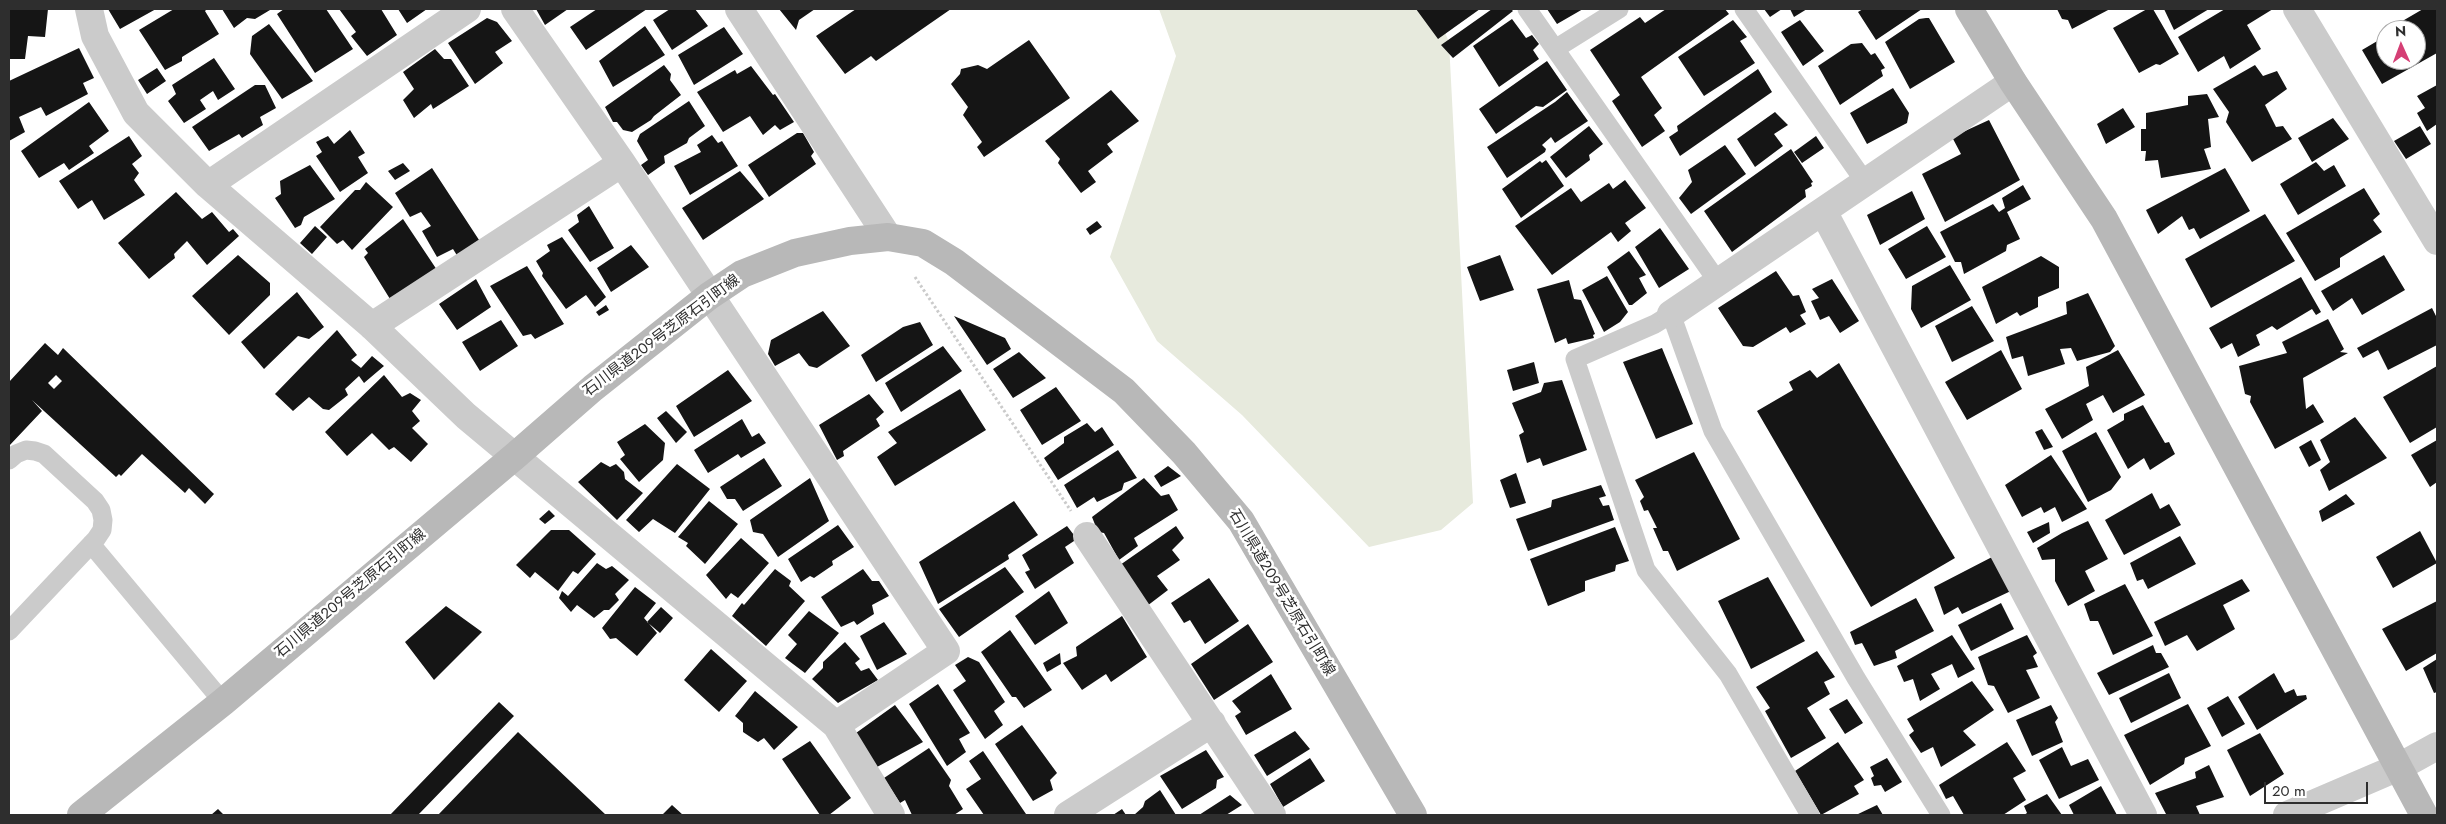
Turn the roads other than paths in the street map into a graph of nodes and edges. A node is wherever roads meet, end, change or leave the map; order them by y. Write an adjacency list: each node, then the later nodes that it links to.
1 (89, 9): 14 (street)
2 (468, 9): 14 (street)
3 (514, 9): 12 (street)
4 (739, 9): 16 (street)
5 (1527, 9): 10 (lane)
6 (1619, 9): 10 (lane)
7 (1744, 9): 13 (lane)
8 (1969, 9): 11 (main road)
9 (2297, 9): 17 (street)
10 (1555, 49): 18 (lane)
11 (2013, 82): 13 (street); 31 (main road)
12 (622, 162): 19 (street); 21 (street)
13 (1865, 182): 15 (street)
14 (208, 185): 21 (street)
15 (1823, 211): 18 (street); 39 (street)
16 (888, 237): 19 (main road, 石川県道209号芝原石引町線); 36 (main road, 石川県道209号芝原石引町線)
17 (2437, 241)
18 (1718, 282): 20 (street)
19 (709, 296): 22 (main road, 石川県道209号芝原石引町線); 29 (street)
20 (1671, 314): 37 (lane); 38 (lane)
21 (372, 326): 22 (street)
22 (515, 456): 27 (main road, 石川県道209号芝原石引町線); 29 (street)
23 (9, 460): 25 (lane)
24 (1087, 536): 28 (street)
25 (91, 544): 26 (lane); 27 (lane)
26 (9, 631)
27 (223, 702): 32 (main road, 石川県道209号芝原石引町線)
28 (1212, 723): 34 (street); 35 (street)
29 (836, 726): 33 (street)
30 (2437, 746): 31 (street)
31 (2399, 767): 40 (street); 41 (main road)
32 (82, 815)
33 (891, 815)
34 (1068, 815)
35 (1272, 815)
36 (1413, 815)
37 (1810, 815)
38 (1941, 815)
39 (2143, 815)
40 (2287, 815)
41 (2424, 815)

